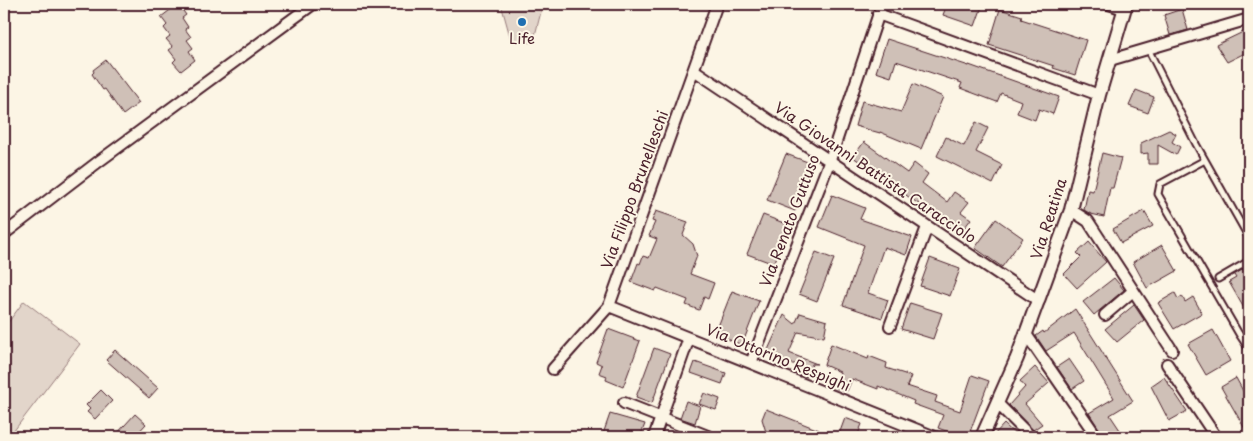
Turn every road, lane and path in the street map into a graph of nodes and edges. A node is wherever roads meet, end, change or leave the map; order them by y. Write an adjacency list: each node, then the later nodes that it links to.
1 (313, 4): 16 (street)
2 (718, 4): 10 (street, Via Filippo Brunelleschi)
3 (882, 4): 6 (street, Via Renato Guttuso)
4 (1109, 4): 5 (street)
5 (1125, 7): 9 (street, Via Reatina)
6 (878, 14): 11 (street); 12 (street, Via Renato Guttuso)
7 (1249, 19): 8 (street)
8 (1147, 49): 9 (street); 13 (lane)
9 (1110, 60): 11 (street, Via Reatina)
10 (694, 70): 12 (street, Via Giovanni Battista Caracciolo); 22 (street, Via Filippo Brunelleschi)
11 (1099, 95): 14 (street, Via Reatina)
12 (830, 160): 15 (street, Via Giovanni Battista Caracciolo); 29 (street, Via Renato Guttuso)
13 (1205, 160): 17 (lane); 27 (lane)
14 (1071, 210): 20 (street); 21 (street, Via Reatina)
15 (927, 226): 21 (street, Via Giovanni Battista Caracciolo); 24 (street)
16 (4, 234)
17 (1249, 238)
18 (1249, 261): 19 (lane)
19 (1218, 279)
20 (1133, 291): 23 (street); 28 (street)
21 (1038, 301): 25 (street, Via Reatina)
22 (609, 306): 26 (street, Via Ottorino Respighi); 31 (street, Via Filippo Brunelleschi)
23 (1105, 315)
24 (890, 326)
25 (1026, 334): 33 (street, Via Reatina); 40 (street)
26 (689, 338): 29 (street, Via Ottorino Respighi); 34 (street)
27 (1249, 349)
28 (1172, 350)
29 (751, 363): 37 (street, Via Ottorino Respighi)
30 (1167, 364): 41 (street)
31 (553, 369)
32 (624, 403): 34 (street)
33 (997, 403): 38 (street, Via Reatina); 39 (street)
34 (661, 418): 35 (street); 36 (street)
35 (654, 437)
36 (710, 437)
37 (935, 437)
38 (982, 437)
39 (1031, 437)
40 (1097, 437)
41 (1216, 437)

